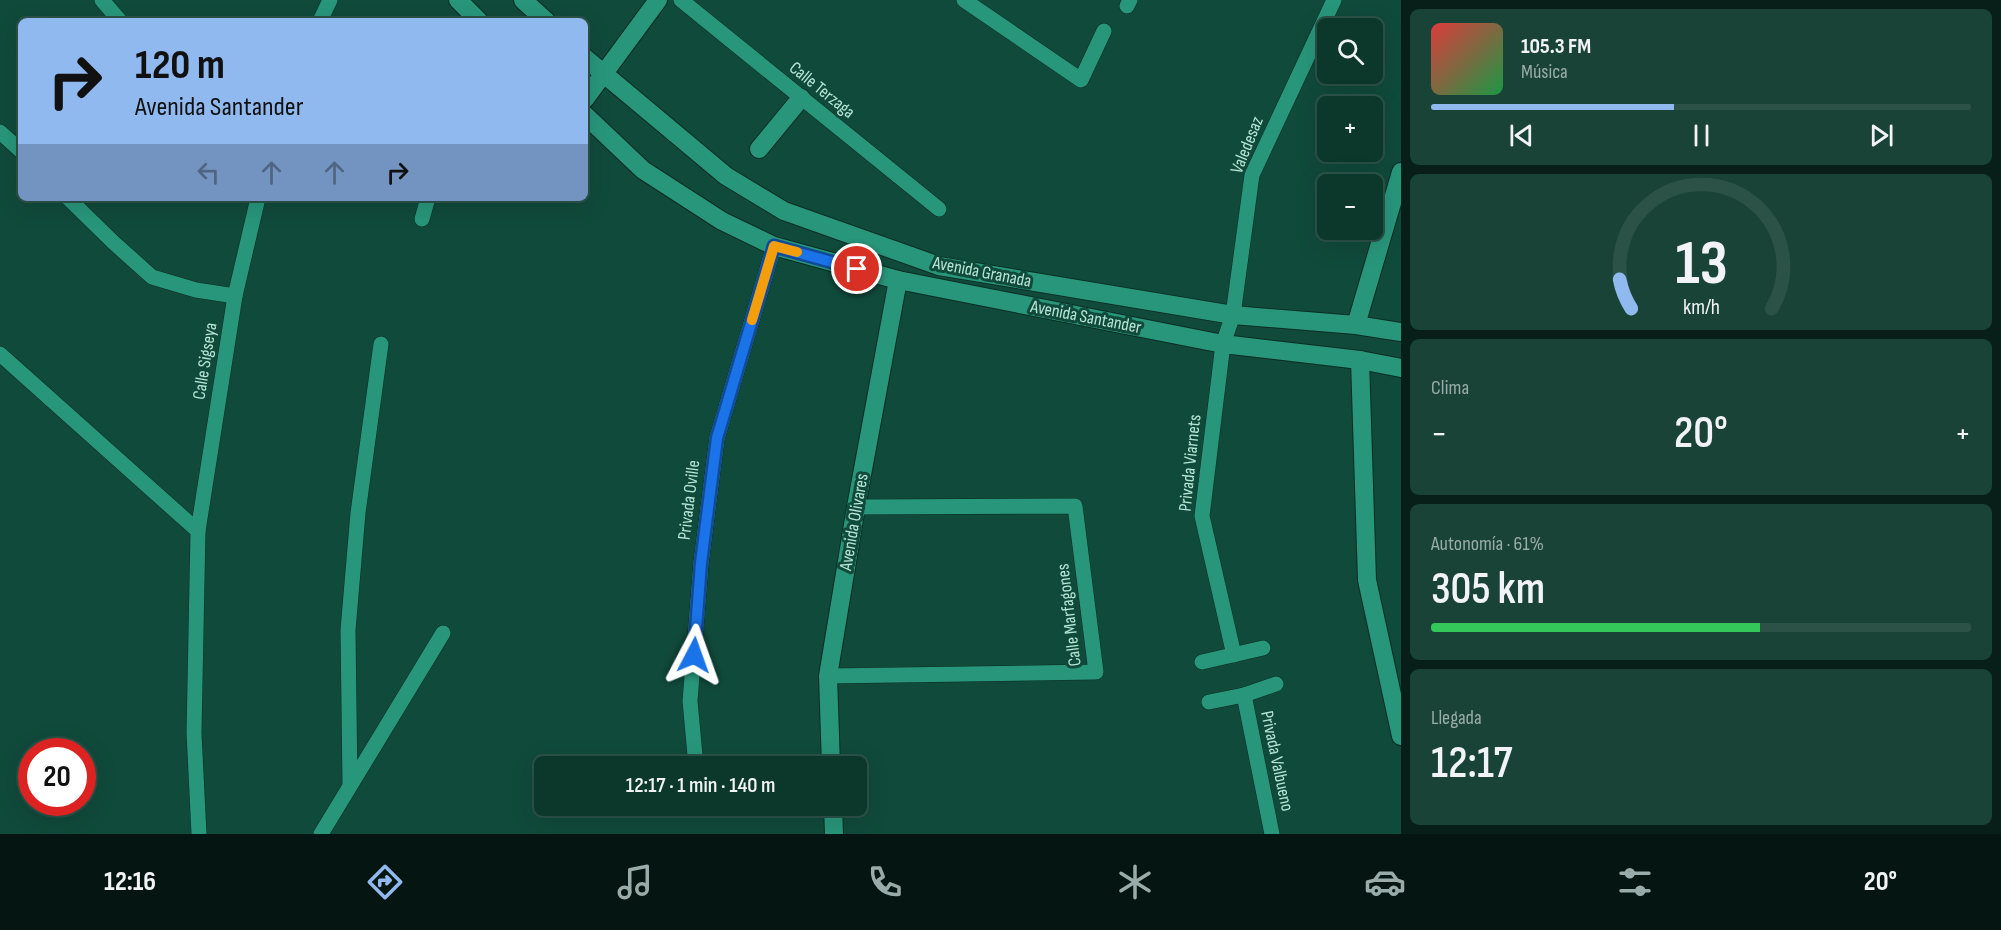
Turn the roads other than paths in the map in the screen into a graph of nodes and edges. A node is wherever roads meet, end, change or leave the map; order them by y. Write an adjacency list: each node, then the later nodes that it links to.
1 (102, 0): 9 (lane)
2 (330, 0): 10 (lane)
3 (458, 0): 11 (street)
4 (523, 0): 12 (street)
5 (658, 0): 15 (street)
6 (681, 0): 17 (lane, Calle Terzaga)
7 (964, 0): 13 (lane)
8 (1334, 0): 31 (lane, Valedesaz)
9 (117, 18)
10 (321, 18)
11 (476, 18)
12 (543, 18)
13 (1104, 31)
14 (588, 61): 15 (street, Avenida Granada)
15 (604, 75): 16 (street); 31 (street, Avenida Granada)
16 (588, 95)
17 (801, 98): 21 (street); 26 (lane, Calle Terzaga)
18 (588, 118): 28 (street)
19 (0, 132): 20 (lane)
20 (18, 148)
21 (759, 149)
22 (1401, 172): 32 (street)
23 (71, 201): 30 (lane)
24 (257, 201): 30 (lane, Calle Sigseya)
25 (427, 201): 27 (lane)
26 (939, 209)
27 (422, 219)
28 (774, 246): 29 (street, Avenida Santander); 50 (lane, Privada Oville)
29 (898, 280): 35 (street, Avenida Santander); 39 (street, Avenida Olivares)
30 (235, 296): 40 (lane, Calle Sigseya)
31 (1233, 315): 32 (street, Avenida Granada); 35 (lane, Valedesaz)
32 (1356, 325): 33 (street, Avenida Granada)
33 (1401, 332)
34 (381, 344): 52 (lane)
35 (1223, 344): 37 (street, Avenida Santander); 43 (lane, Privada Viarnets)
36 (0, 354): 40 (lane)
37 (1360, 360): 38 (street, Avenida Santander); 49 (street)
38 (1401, 368)
39 (856, 507): 45 (street, Avenida Olivares); 45 (lane, Calle Marfagones)
40 (198, 531): 54 (lane, Calle Sigseya)
41 (443, 633): 52 (lane)
42 (1263, 648): 43 (lane)
43 (1234, 655): 44 (lane)
44 (1202, 662)
45 (828, 676): 51 (street, Avenida Olivares)
46 (1276, 684): 47 (lane, Privada Valbueno)
47 (1244, 695): 48 (lane, Privada Valbueno); 57 (lane, Privada Valbueno)
48 (1209, 702)
49 (1401, 736)
50 (695, 756)
51 (831, 756)
52 (351, 785): 55 (lane)
53 (833, 816): 56 (street)
54 (199, 834)
55 (321, 834)
56 (834, 834)
57 (1272, 834)

